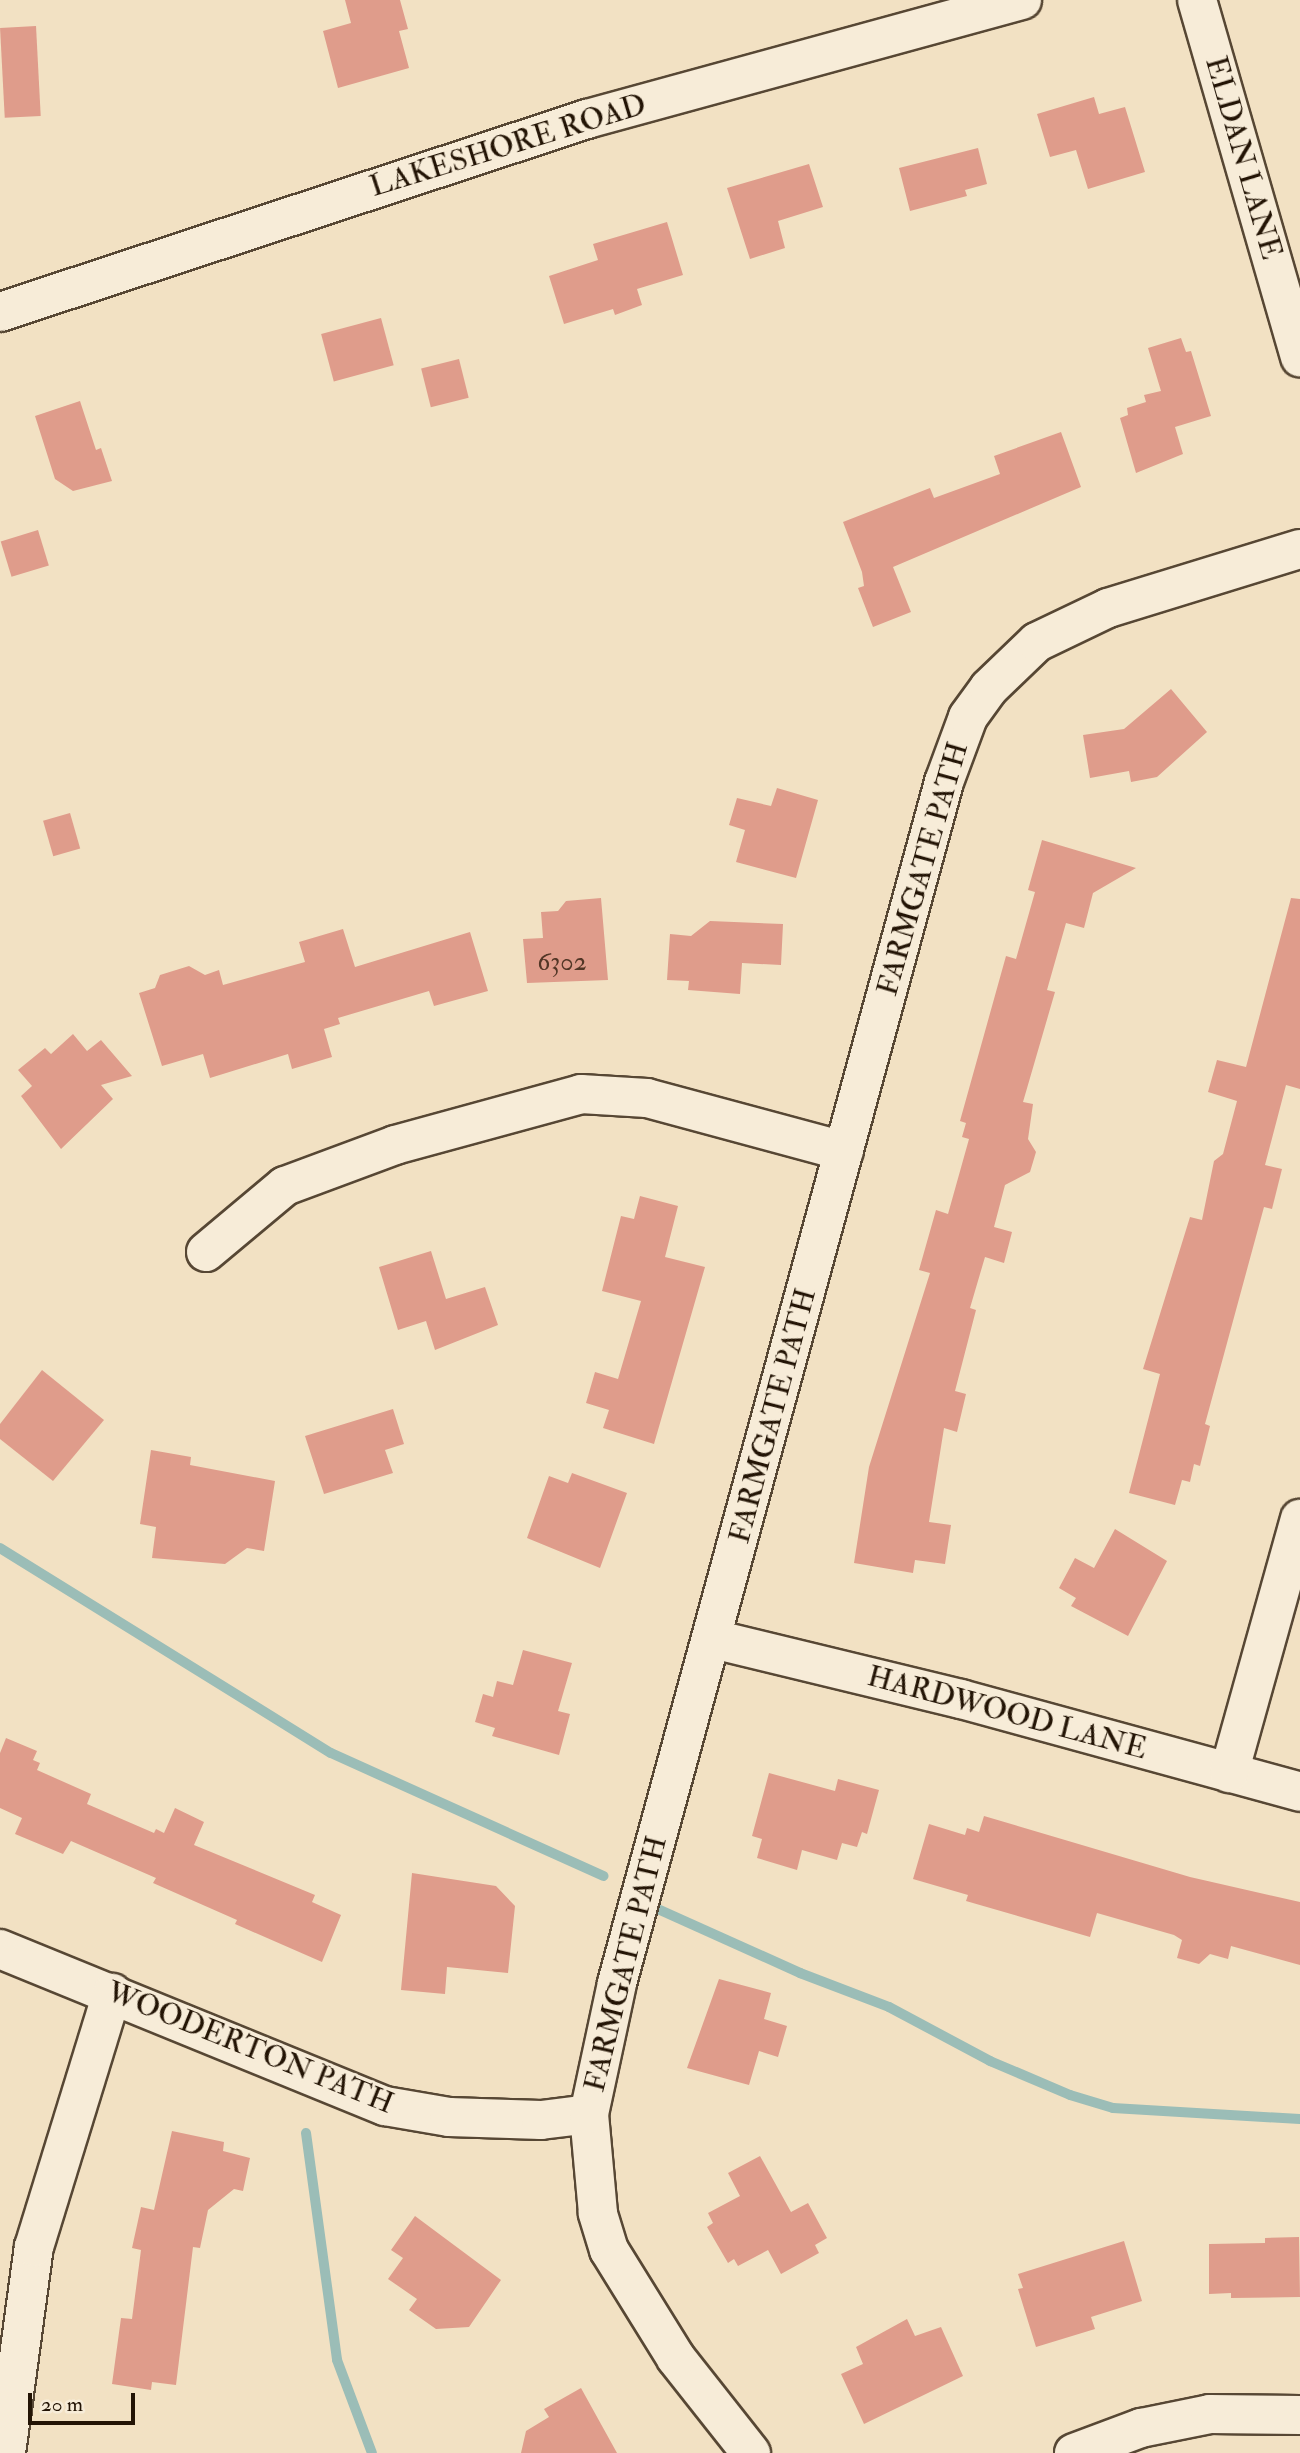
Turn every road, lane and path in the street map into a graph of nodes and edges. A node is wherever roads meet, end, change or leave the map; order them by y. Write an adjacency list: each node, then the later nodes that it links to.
1 (1022, 0): 3 (street, LAKESHORE ROAD)
2 (1197, 0): 4 (street, ELDAN LANE)
3 (0, 312)
4 (1300, 357)
5 (1300, 549): 6 (street, FARMGATE PATH)
6 (844, 1151): 7 (street); 9 (street, FARMGATE PATH)
7 (206, 1252)
8 (1300, 1519): 10 (street)
9 (713, 1639): 10 (street, HARDWOOD LANE); 14 (street, FARMGATE PATH)
10 (1229, 1773): 11 (street, HARDWOOD LANE)
11 (1300, 1792)
12 (0, 1949): 13 (street, WOODERTON PATH)
13 (112, 1993): 14 (street, WOODERTON PATH); 16 (street)
14 (589, 2113): 17 (street, FARMGATE PATH)
15 (1300, 2415): 18 (street)
16 (6, 2453)
17 (751, 2453)
18 (1074, 2453)

